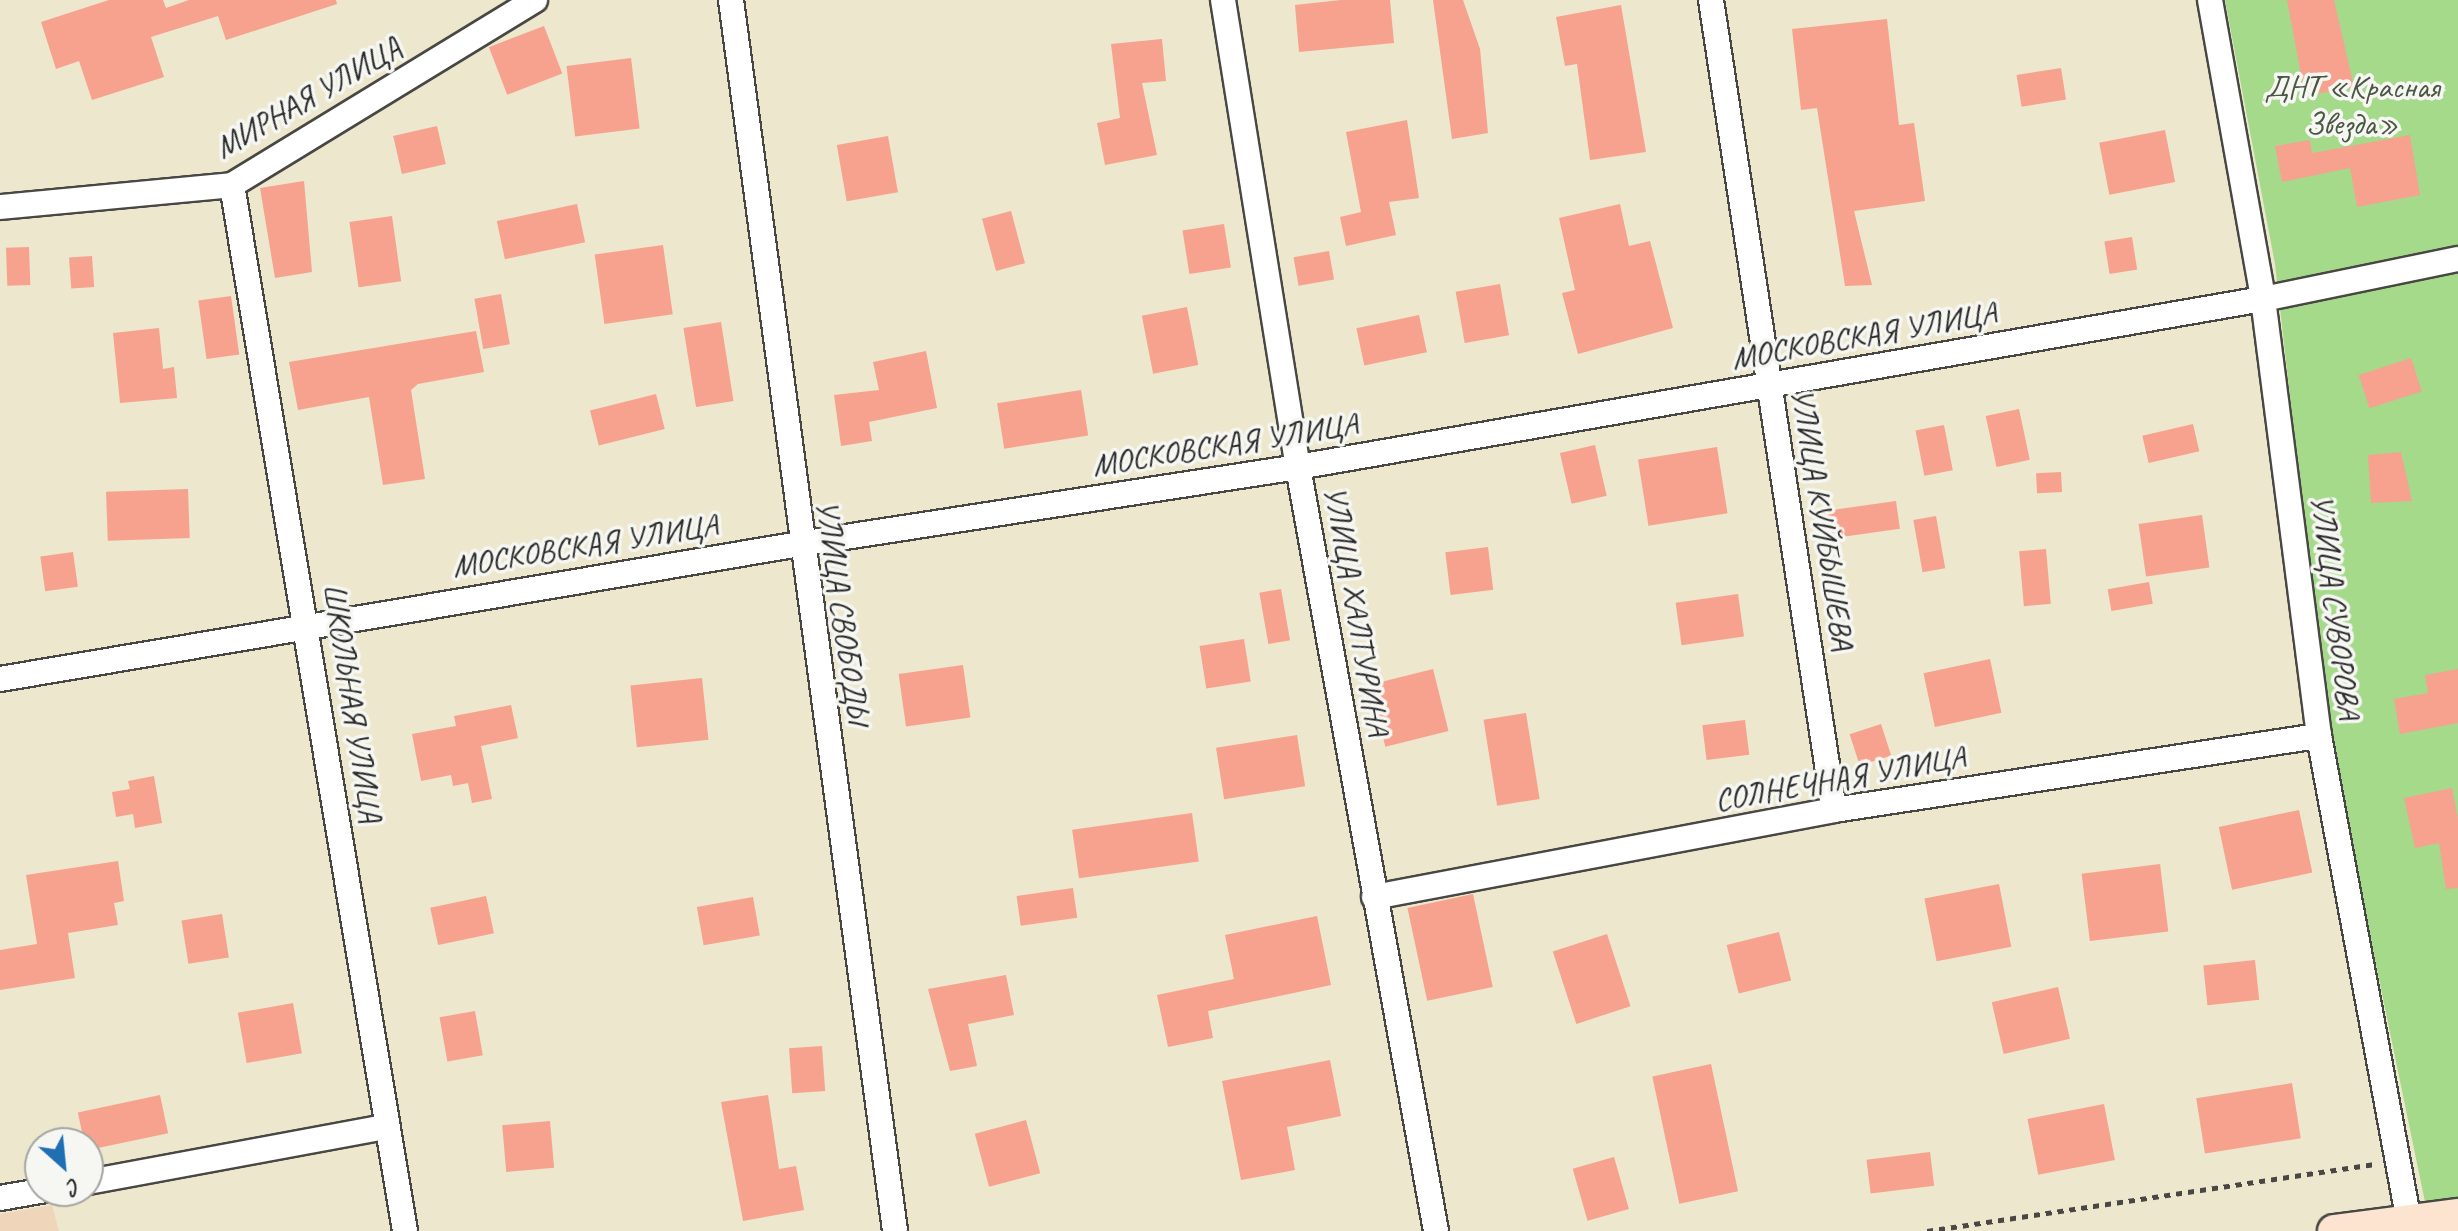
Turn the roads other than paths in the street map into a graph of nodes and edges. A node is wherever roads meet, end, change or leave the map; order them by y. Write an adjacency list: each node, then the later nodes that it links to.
1 (535, 0): 6 (street, МИРНАЯ УЛИЦА)
2 (731, 0): 12 (street, УЛИЦА СВОБОДЫ)
3 (1223, 0): 11 (street, УЛИЦА ХАЛТУРИНА)
4 (1711, 0): 10 (street, УЛИЦА КУЙБЫШЕВА)
5 (2210, 0): 9 (street, УЛИЦА СУВОРОВА)
6 (232, 185): 7 (street, МИРНАЯ УЛИЦА); 13 (street, ШКОЛЬНАЯ УЛИЦА)
7 (0, 207)
8 (2458, 259): 9 (street, МОСКОВСКАЯ УЛИЦА)
9 (2263, 299): 10 (street, МОСКОВСКАЯ УЛИЦА); 15 (street, УЛИЦА СУВОРОВА)
10 (1770, 385): 11 (street, МОСКОВСКАЯ УЛИЦА); 16 (street, УЛИЦА КУЙБЫШЕВА)
11 (1298, 467): 12 (street, МОСКОВСКАЯ УЛИЦА); 17 (street, УЛИЦА ХАЛТУРИНА)
12 (800, 544): 13 (street, МОСКОВСКАЯ УЛИЦА); 25 (street, УЛИЦА СВОБОДЫ)
13 (308, 624): 14 (street, МОСКОВСКАЯ УЛИЦА); 18 (street, ШКОЛЬНАЯ УЛИЦА)
14 (0, 679)
15 (2319, 736): 16 (street, СОЛНЕЧНАЯ УЛИЦА); 23 (street, УЛИЦА СУВОРОВА)
16 (1834, 810): 17 (street, СОЛНЕЧНАЯ УЛИЦА)
17 (1374, 897): 26 (street, УЛИЦА ХАЛТУРИНА)
18 (386, 1127): 19 (street); 24 (street, ШКОЛЬНАЯ УЛИЦА)
19 (104, 1179)
20 (24, 1194): 21 (street)
21 (0, 1198)
22 (2458, 1215): 23 (main road)
23 (2409, 1220): 27 (main road)
24 (405, 1231)
25 (895, 1231)
26 (1436, 1231)
27 (2334, 1231)

